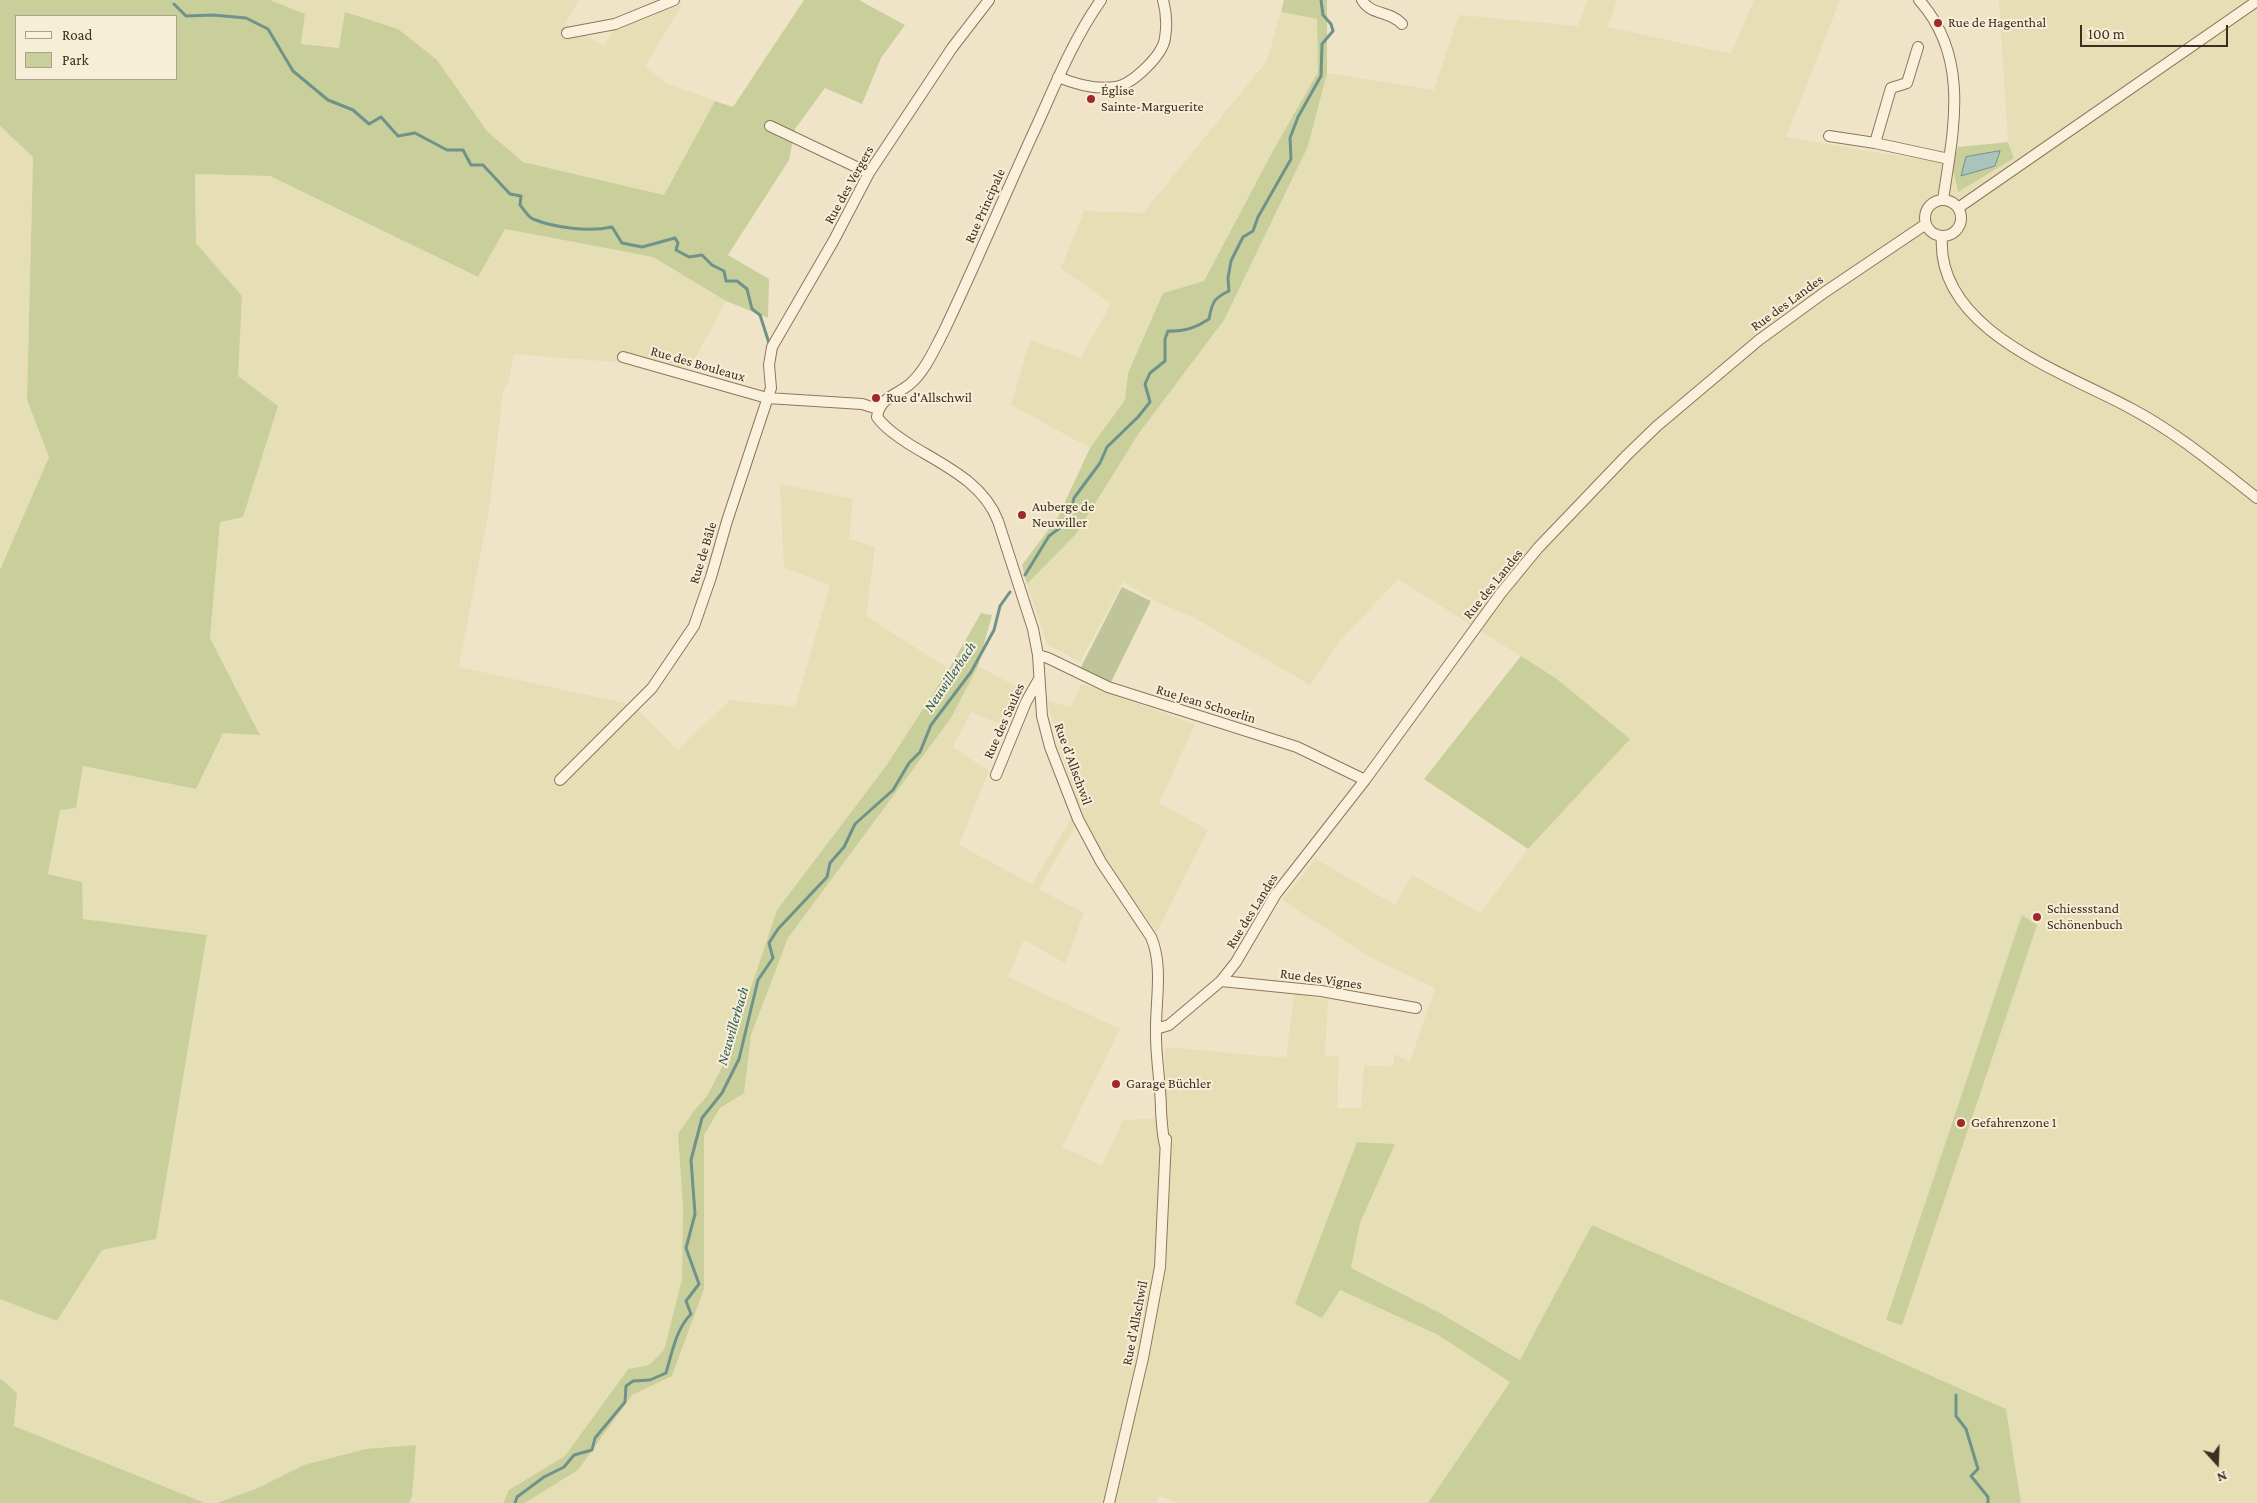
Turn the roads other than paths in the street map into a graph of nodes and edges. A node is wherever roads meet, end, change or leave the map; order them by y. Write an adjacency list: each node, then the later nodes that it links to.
1 (674, 0): 9 (street)
2 (989, 0): 16 (street, Rue des Vergers)
3 (1101, 0): 11 (street, Rue Principale)
4 (1163, 0): 11 (street)
5 (1362, 0): 8 (street)
6 (1919, 0): 15 (street)
7 (2257, 0): 18 (street)
8 (1402, 24)
9 (567, 34)
10 (1918, 47): 14 (street)
11 (1058, 77): 23 (street, Rue Principale)
12 (770, 126): 16 (street)
13 (1829, 136): 14 (street)
14 (1875, 143): 15 (street)
15 (1949, 159): 17 (street)
16 (869, 173): 22 (street, Rue des Vergers)
17 (1943, 200): 18 (street); 19 (street)
18 (1958, 208): 20 (street)
19 (1926, 224): 20 (street); 29 (street, Rue des Landes)
20 (1942, 236): 24 (street)
21 (622, 357): 22 (street, Rue des Bouleaux)
22 (767, 398): 23 (street); 28 (street, Rue de Bâle)
23 (878, 409): 25 (street, Rue d'Allschwil)
24 (2257, 498)
25 (1038, 655): 26 (street, Rue d'Allschwil); 29 (street, Rue Jean Schoerlin)
26 (1039, 679): 27 (street, Rue des Saules); 32 (street, Rue d'Allschwil)
27 (996, 775)
28 (560, 780)
29 (1365, 780): 30 (street, Rue des Landes)
30 (1221, 981): 31 (street, Rue des Vignes); 32 (street, Rue des Landes)
31 (1416, 1008)
32 (1156, 1030): 33 (street, Rue d'Allschwil)
33 (1109, 1503)

